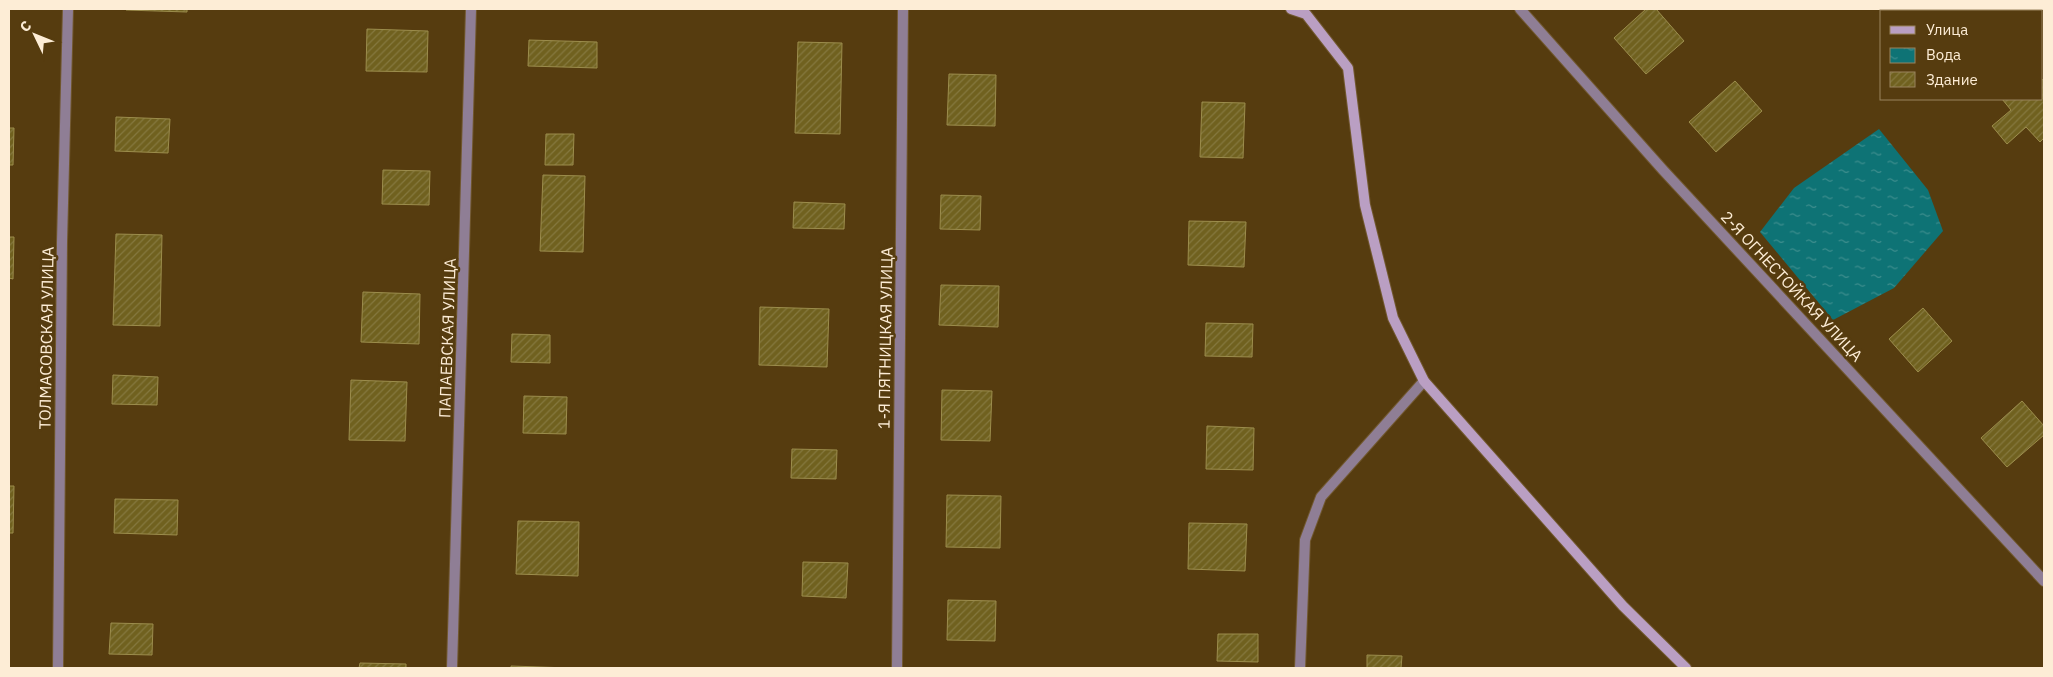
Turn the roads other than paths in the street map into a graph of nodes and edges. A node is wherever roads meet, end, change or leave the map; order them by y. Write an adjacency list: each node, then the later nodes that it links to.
1 (68, 9): 8 (street, ТОЛМАСОВСКАЯ УЛИЦА)
2 (471, 9): 9 (street, ПАПАЕВСКАЯ УЛИЦА)
3 (903, 9): 10 (street, 1-Я ПЯТНИЦКАЯ УЛИЦА)
4 (1291, 9): 6 (main road)
5 (1520, 9): 7 (street, 2-Я ОГНЕСТОЙКАЯ УЛИЦА)
6 (1424, 381): 11 (street); 12 (main road)
7 (2044, 581)
8 (58, 668)
9 (452, 668)
10 (897, 668)
11 (1300, 668)
12 (1686, 668)

